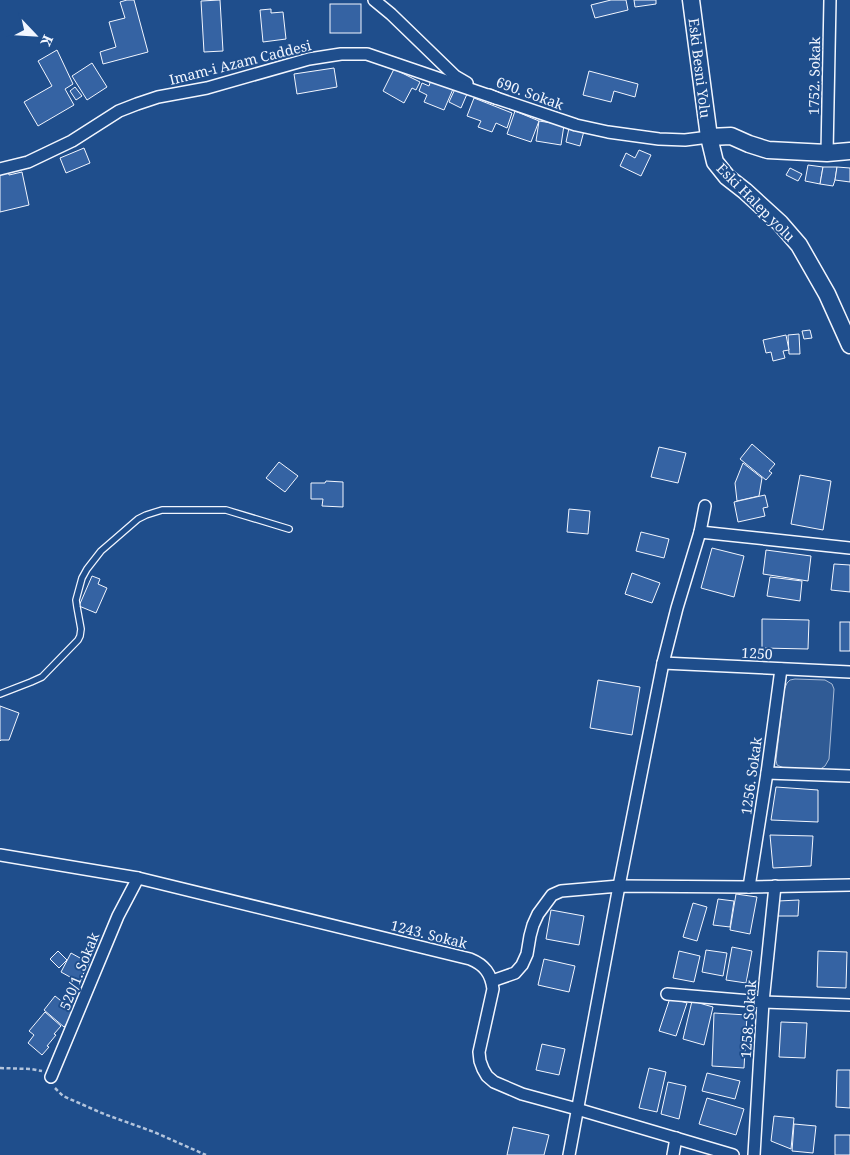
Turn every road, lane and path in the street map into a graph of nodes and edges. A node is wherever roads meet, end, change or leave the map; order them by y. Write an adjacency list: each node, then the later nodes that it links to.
1 (374, 0): 4 (street, 690. Sokak)
2 (691, 0): 5 (street, Eski Besni Yolu)
3 (830, 0): 7 (street, 1752. Sokak)
4 (496, 98): 5 (street, 690. Sokak); 8 (street, Imam-i Azam Caddesi)
5 (708, 136): 7 (street); 9 (street, Eski Halep yolu)
6 (850, 151): 7 (street)
7 (827, 153)
8 (0, 169)
9 (850, 345)
10 (705, 506): 12 (street)
11 (289, 529): 17 (lane)
12 (700, 532): 13 (street); 14 (street)
13 (850, 548)
14 (663, 663): 15 (street, 1250); 23 (street)
15 (781, 669): 16 (street, 1250); 18 (street, 1256. Sokak)
16 (850, 672)
17 (0, 694)
18 (767, 772): 19 (street); 25 (street, 1256. Sokak)
19 (850, 776)
20 (0, 855): 21 (street, 1243. Sokak)
21 (138, 878): 26 (street, 1243. Sokak); 31 (street, 520/1. Sokak)
22 (850, 885): 24 (street)
23 (618, 886): 25 (street); 26 (street); 32 (street)
24 (775, 886): 25 (street); 28 (street, 1258. Sokak)
25 (749, 887)
26 (492, 981): 32 (street)
27 (667, 994): 28 (street)
28 (763, 1002): 29 (street); 38 (street, 1258. Sokak)
29 (850, 1005)
30 (0, 1068): 31 (path)
31 (51, 1077): 34 (path)
32 (577, 1109): 33 (street); 35 (street)
33 (676, 1138): 36 (street); 37 (street)
34 (206, 1155)
35 (569, 1155)
36 (673, 1155)
37 (733, 1155)
38 (754, 1155)

